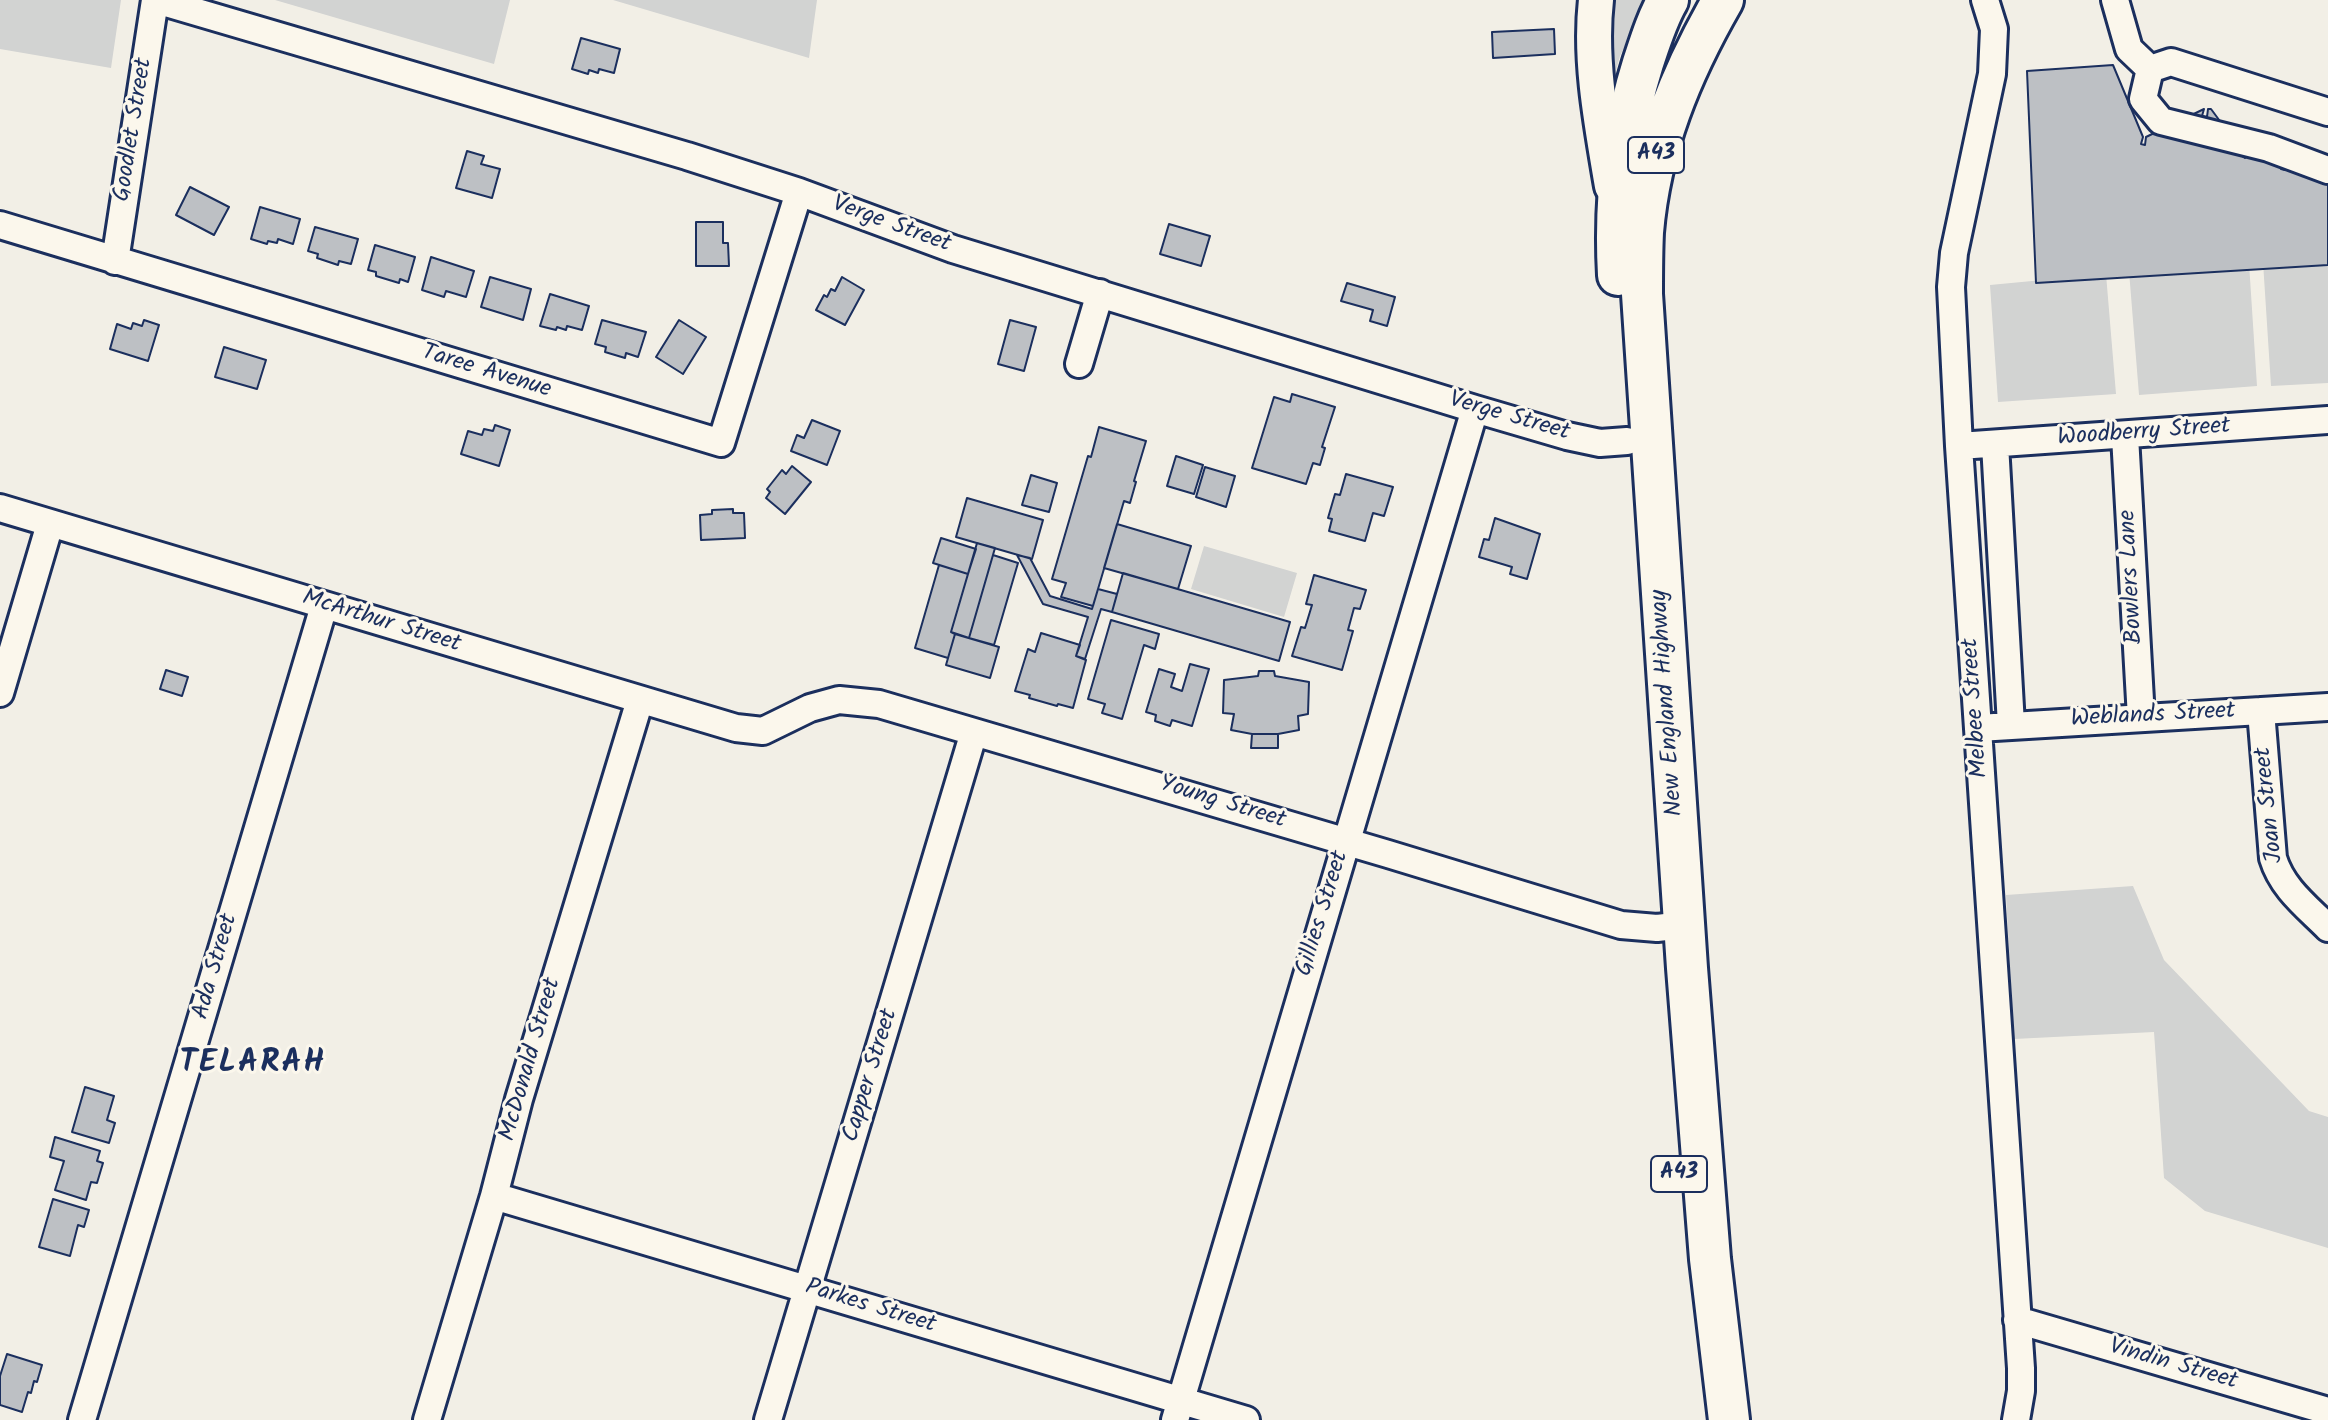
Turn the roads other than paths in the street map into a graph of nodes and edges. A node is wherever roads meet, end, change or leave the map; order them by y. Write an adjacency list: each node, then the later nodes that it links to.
1 (155, 0): 10 (street, Verge Street); 13 (street, Goodlet Street)
2 (1596, 0): 11 (main road)
3 (1668, 0): 11 (highway, New England Highway / A43)
4 (1723, 0): 35 (highway, New England Highway / A43)
5 (1985, 0): 21 (street, Melbee Street)
6 (2115, 0): 7 (street)
7 (2150, 69): 8 (street); 9 (street)
8 (2328, 112)
9 (2328, 170)
10 (799, 192): 13 (street, Taree Avenue); 14 (street, Verge Street)
11 (1616, 210): 19 (highway, New England Highway / A43)
12 (0, 225): 13 (street, Taree Avenue)
13 (115, 261)
14 (1100, 293): 15 (street); 16 (street, Verge Street)
15 (1079, 364)
16 (1475, 409): 19 (street, Verge Street); 34 (street, Gillies Street)
17 (2328, 420): 18 (street, Woodberry Street)
18 (2125, 436): 20 (street, Woodberry Street); 29 (street, Bowlers Lane)
19 (1627, 441): 35 (highway, New England Highway / A43)
20 (1995, 444): 21 (street, Woodberry Street); 30 (street, Melbee Street)
21 (1959, 446): 31 (street, Melbee Street)
22 (0, 508): 23 (street, McArthur Street)
23 (50, 524): 24 (street, McArthur Street); 25 (street)
24 (324, 606): 26 (street, McArthur Street); 42 (street, Ada Street)
25 (0, 693)
26 (640, 700): 32 (street, McArthur Street); 37 (street, McDonald Street)
27 (2328, 707): 28 (street, Weblands Street)
28 (2261, 711): 29 (street, Weblands Street); 36 (street, Joan Street)
29 (2141, 718): 30 (street, Weblands Street)
30 (2011, 725): 31 (street, Weblands Street)
31 (1978, 728): 39 (street, Melbee Street)
32 (763, 731): 33 (street, Young Street)
33 (974, 732): 34 (street, Young Street); 38 (street, Capper Street)
34 (1346, 842): 35 (street, Young Street); 40 (street, Gillies Street)
35 (1670, 926): 46 (highway, New England Highway / A43); 47 (highway, New England Highway / A43)
36 (2328, 928)
37 (494, 1196): 38 (street, Parkes Street); 43 (street, McDonald Street)
38 (808, 1290): 40 (street, Parkes Street); 44 (street, Capper Street)
39 (2017, 1320): 41 (street, Vindin Street); 48 (street, Melbee Street)
40 (1178, 1410): 45 (street, Parkes Street)
41 (2328, 1411)
42 (82, 1420)
43 (427, 1420)
44 (768, 1420)
45 (1246, 1420)
46 (1702, 1420)
47 (1729, 1420)
48 (2016, 1420)

